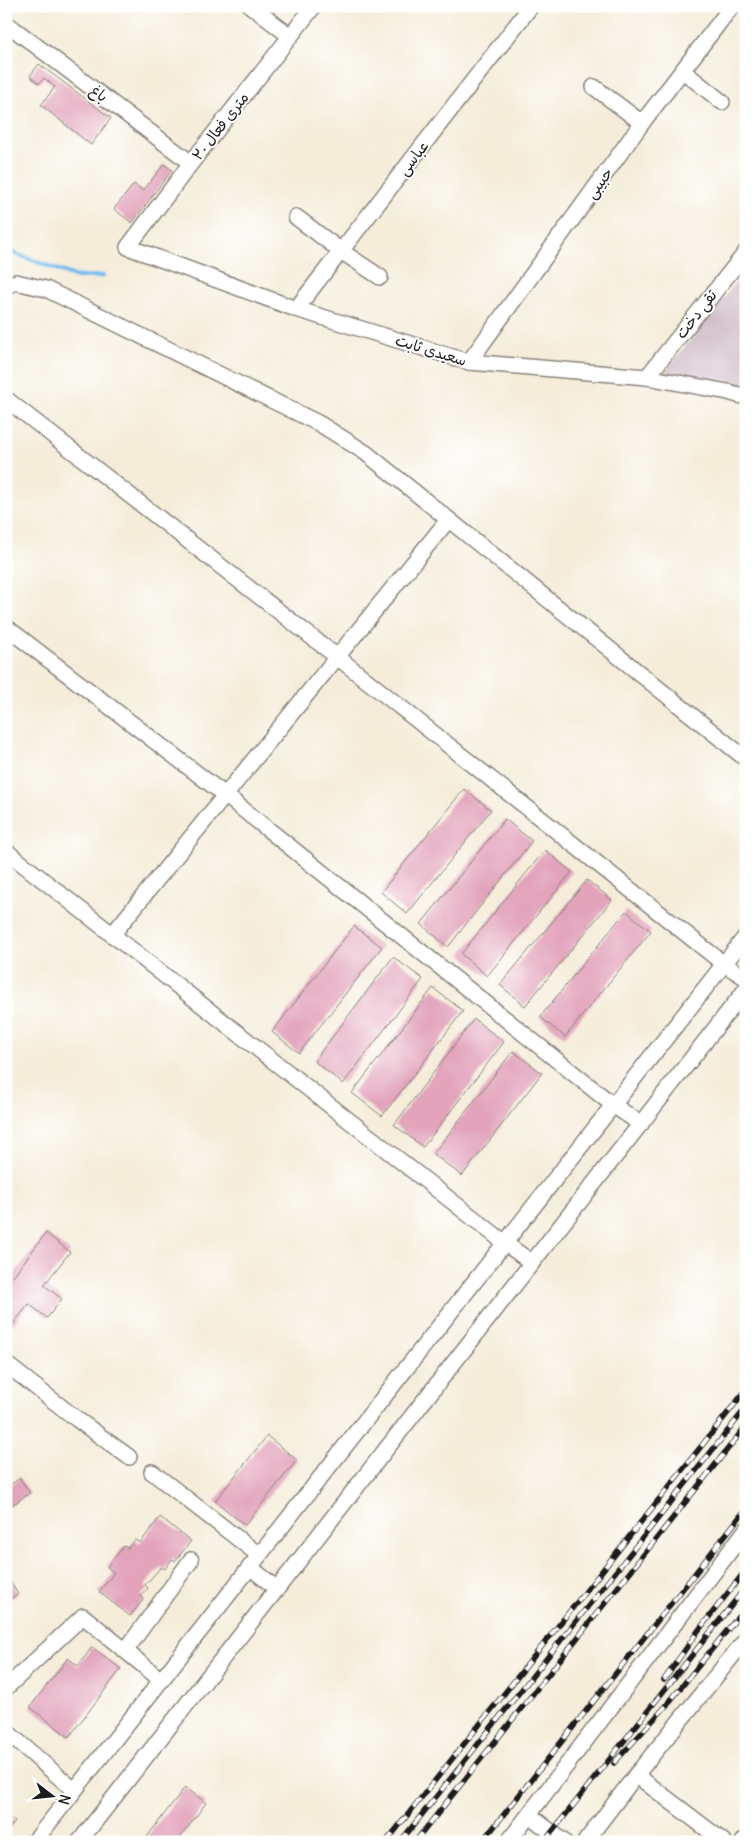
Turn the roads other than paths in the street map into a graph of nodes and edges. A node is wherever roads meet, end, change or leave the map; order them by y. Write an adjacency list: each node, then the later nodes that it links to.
1 (251, 6): 8 (street)
2 (314, 6): 8 (street, ۲۰ متری فعال)
3 (531, 6): 16 (street, عباسی)
4 (732, 6): 9 (street, حبیبی)
5 (740, 6): 6 (street)
6 (746, 11)
7 (6, 24): 13 (street, باغ)
8 (290, 36): 13 (street, ۲۰ متری فعال)
9 (683, 70): 11 (street); 12 (street, حبیبی)
10 (594, 87): 12 (street)
11 (722, 102)
12 (642, 123): 21 (street, حبیبی)
13 (191, 163): 15 (street, ۲۰ متری فعال)
14 (296, 217): 16 (street)
15 (128, 248): 20 (street, سعیدی ثابت)
16 (340, 251): 18 (street); 20 (street, عباسی)
17 (746, 252): 22 (street, تقی دخت)
18 (380, 277)
19 (6, 286): 25 (street)
20 (296, 309): 21 (street, سعیدی ثابت)
21 (469, 362): 22 (street, سعیدی ثابت)
22 (646, 377): 23 (street, سعیدی ثابت)
23 (746, 398)
24 (6, 399): 27 (street)
25 (448, 520): 27 (street); 28 (street)
26 (6, 627): 29 (street)
27 (336, 656): 29 (street); 33 (street)
28 (746, 759)
29 (225, 795): 31 (street); 36 (street)
30 (6, 851): 31 (street)
31 (112, 935): 38 (street)
32 (746, 936): 33 (street)
33 (724, 964): 34 (street); 36 (street)
34 (746, 978)
35 (746, 989): 37 (street)
36 (613, 1105): 37 (street); 38 (street)
37 (641, 1124): 39 (street)
38 (505, 1243): 39 (street); 45 (street)
39 (532, 1262): 46 (street)
40 (6, 1364): 41 (street)
41 (129, 1457)
42 (152, 1472): 45 (street)
43 (746, 1530): 54 (street)
44 (191, 1560): 48 (street)
45 (254, 1561): 46 (street); 49 (street)
46 (277, 1589): 57 (street)
47 (746, 1639): 52 (street)
48 (126, 1650): 49 (street); 50 (street)
49 (161, 1680): 53 (street)
50 (6, 1688)
51 (6, 1731): 53 (street)
52 (636, 1775): 60 (street); 61 (street)
53 (74, 1790): 56 (street)
54 (528, 1815): 58 (street); 59 (street)
55 (746, 1838): 62 (street)
56 (34, 1842)
57 (79, 1842)
58 (508, 1842)
59 (564, 1842)
60 (585, 1842)
61 (724, 1842)
62 (742, 1842)

